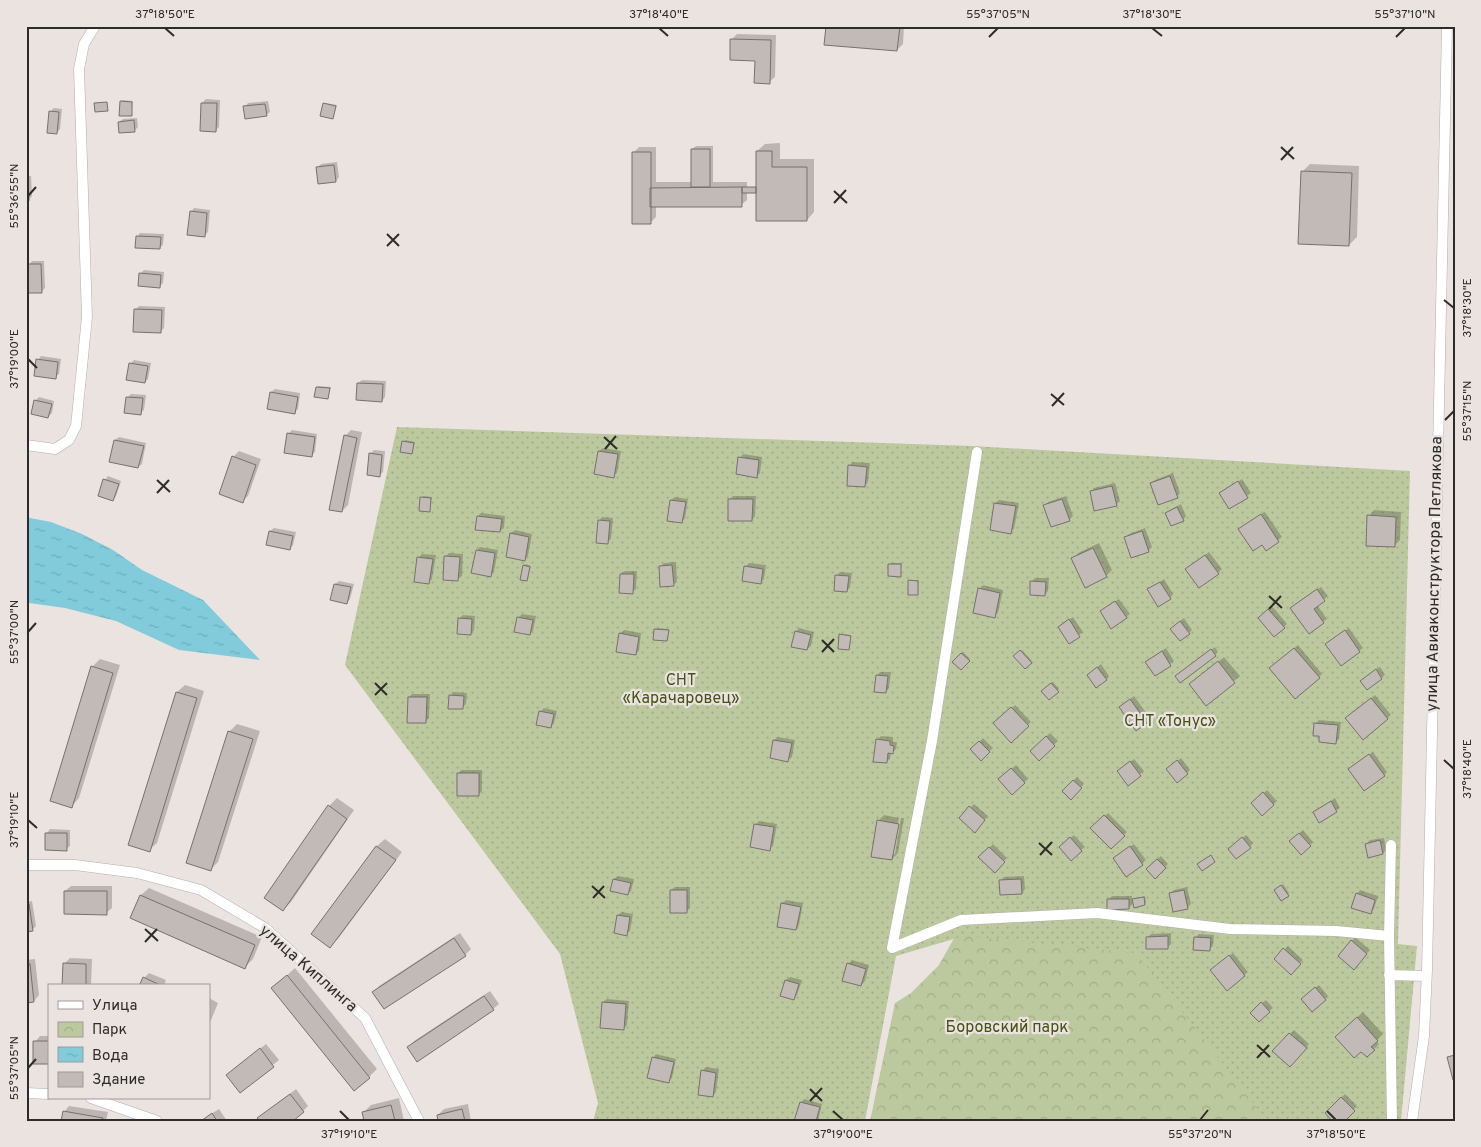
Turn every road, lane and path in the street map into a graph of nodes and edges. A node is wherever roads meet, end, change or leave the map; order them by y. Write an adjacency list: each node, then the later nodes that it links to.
1 (95, 26): 3 (street)
2 (1447, 26): 9 (street, улица Авиаконструктора Петлякова)
3 (26, 444)
4 (977, 452): 7 (street)
5 (1391, 845): 7 (street)
6 (26, 866): 14 (street, улица Киплинга)
7 (1389, 936): 8 (street)
8 (1389, 975): 9 (street); 15 (street)
9 (1426, 976): 16 (street, улица Авиаконструктора Петлякова)
10 (26, 1093): 11 (street)
11 (48, 1094)
12 (97, 1100): 13 (street)
13 (157, 1121)
14 (420, 1121)
15 (1392, 1121)
16 (1412, 1121)

